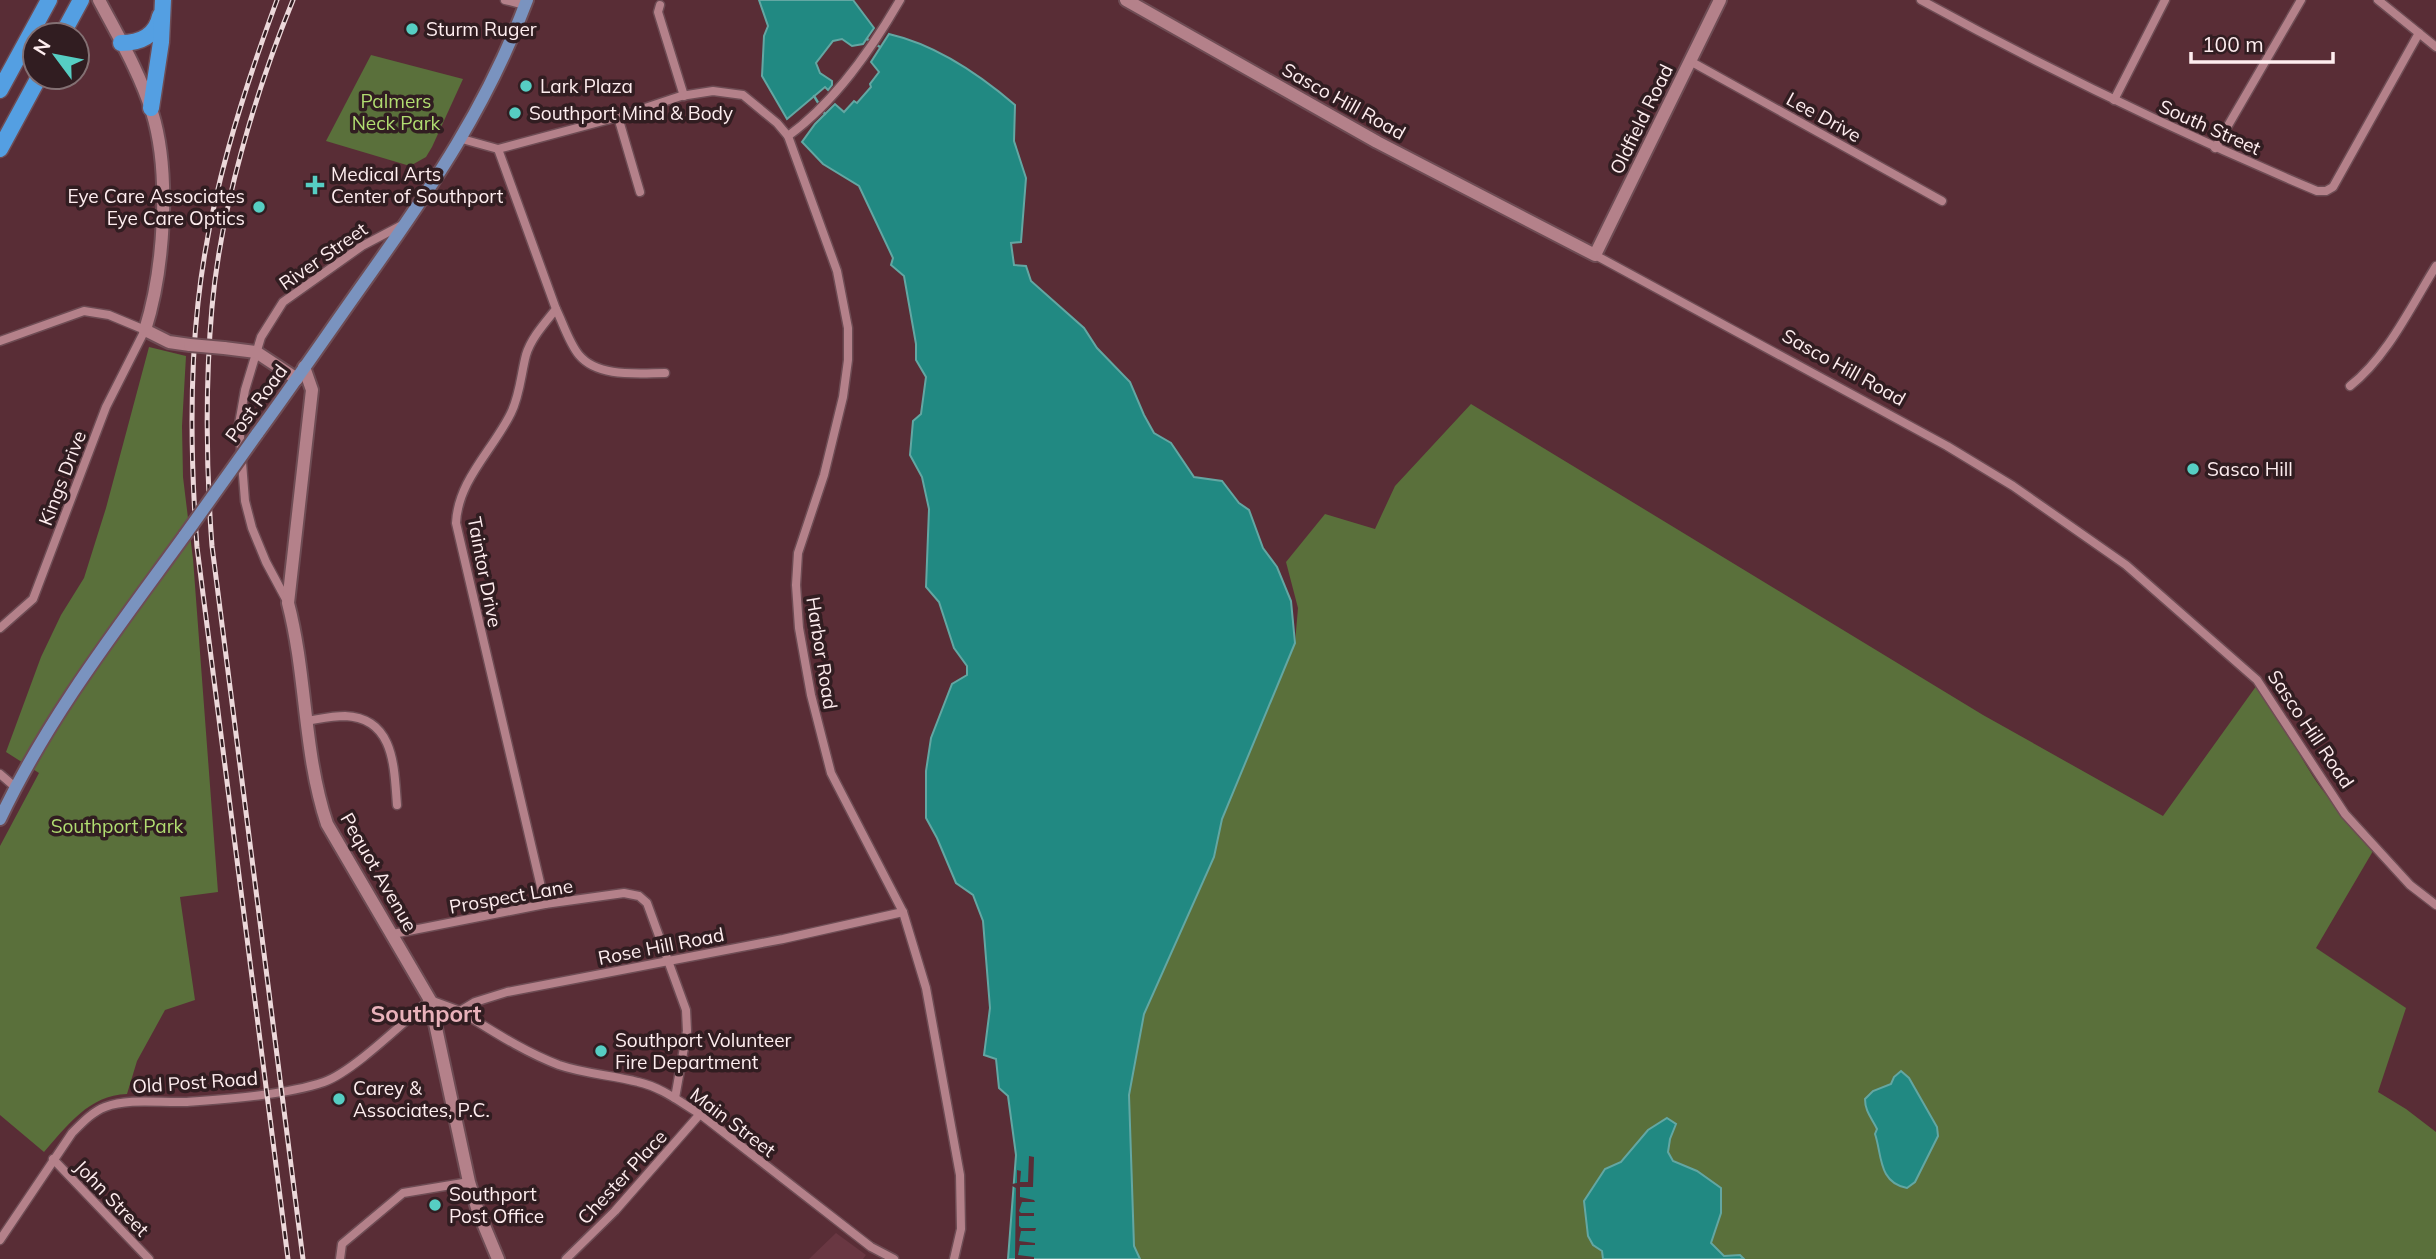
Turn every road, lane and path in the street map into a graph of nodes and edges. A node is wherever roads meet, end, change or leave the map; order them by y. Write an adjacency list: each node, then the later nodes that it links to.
1 (48, 0): 20 (highway)
2 (80, 0): 15 (highway)
3 (99, 0): 17 (street)
4 (162, 0): 17 (highway); 24 (highway)
5 (505, 0): 13 (street)
6 (900, 0): 26 (street)
7 (1127, 0): 34 (street, Sasco Hill Road)
8 (1720, 0): 19 (street, Oldfield Road)
9 (1921, 0): 23 (street, South Street)
10 (2165, 0): 23 (street)
11 (2301, 0): 28 (street)
12 (2378, 0): 16 (street)
13 (526, 3): 27 (main road, Post Road)
14 (660, 5): 22 (street)
15 (69, 21)
16 (2419, 33): 18 (street); 28 (street, South Street)
17 (121, 43): 24 (street)
18 (2436, 47)
19 (1690, 61): 32 (street, Lee Drive); 34 (street, Oldfield Road)
20 (0, 90)
21 (31, 91): 29 (highway)
22 (684, 96): 25 (street); 26 (street)
23 (2114, 100): 28 (street, South Street)
24 (151, 108): 37 (street)
25 (618, 117): 30 (street); 31 (street)
26 (788, 136): 53 (street, Harbor Road)
27 (461, 139): 30 (street); 33 (main road, Post Road)
28 (2215, 148)
29 (0, 149)
30 (498, 149): 36 (street)
31 (640, 192)
32 (1942, 201)
33 (404, 224): 39 (street, River Street); 40 (main road, Post Road)
34 (1595, 255): 52 (street, Sasco Hill Road)
35 (2436, 266): 43 (street)
36 (556, 309): 41 (street); 51 (street, Taintor Drive)
37 (145, 330): 38 (street); 39 (street, bridge); 45 (street, Kings Drive)
38 (0, 341)
39 (256, 352): 42 (street); 44 (street, River Street)
40 (304, 367): 42 (main road, Post Road); 44 (street, Pequot Avenue)
41 (665, 373)
42 (296, 379): 48 (main road, Post Road, bridge)
43 (2350, 386)
44 (288, 603): 46 (street, Pequot Avenue)
45 (0, 628)
46 (306, 721): 49 (street); 54 (street, Pequot Avenue)
47 (0, 774): 48 (street)
48 (15, 787): 50 (main road, Post Road)
49 (397, 805)
50 (0, 819)
51 (545, 904): 54 (street, Prospect Lane); 55 (street, Prospect Lane)
52 (2436, 905)
53 (902, 912): 55 (street, Rose Hill Road); 68 (street, Harbor Road)
54 (393, 934): 56 (street, Pequot Avenue)
55 (668, 961): 57 (street, Rose Hill Road); 58 (street)
56 (430, 1000): 57 (street); 60 (street, Old Post Road); 61 (street, Pequot Avenue)
57 (460, 1011): 58 (street, Main Street)
58 (675, 1098): 59 (street, Main Street)
59 (700, 1114): 66 (street, Chester Place); 67 (street, Main Street)
60 (53, 1159): 62 (street, Old Post Road); 63 (street, John Street)
61 (469, 1182): 64 (street); 65 (street, Pequot Avenue)
62 (0, 1240)
63 (149, 1259)
64 (340, 1259)
65 (498, 1259)
66 (566, 1259)
67 (894, 1259)
68 (954, 1259)

